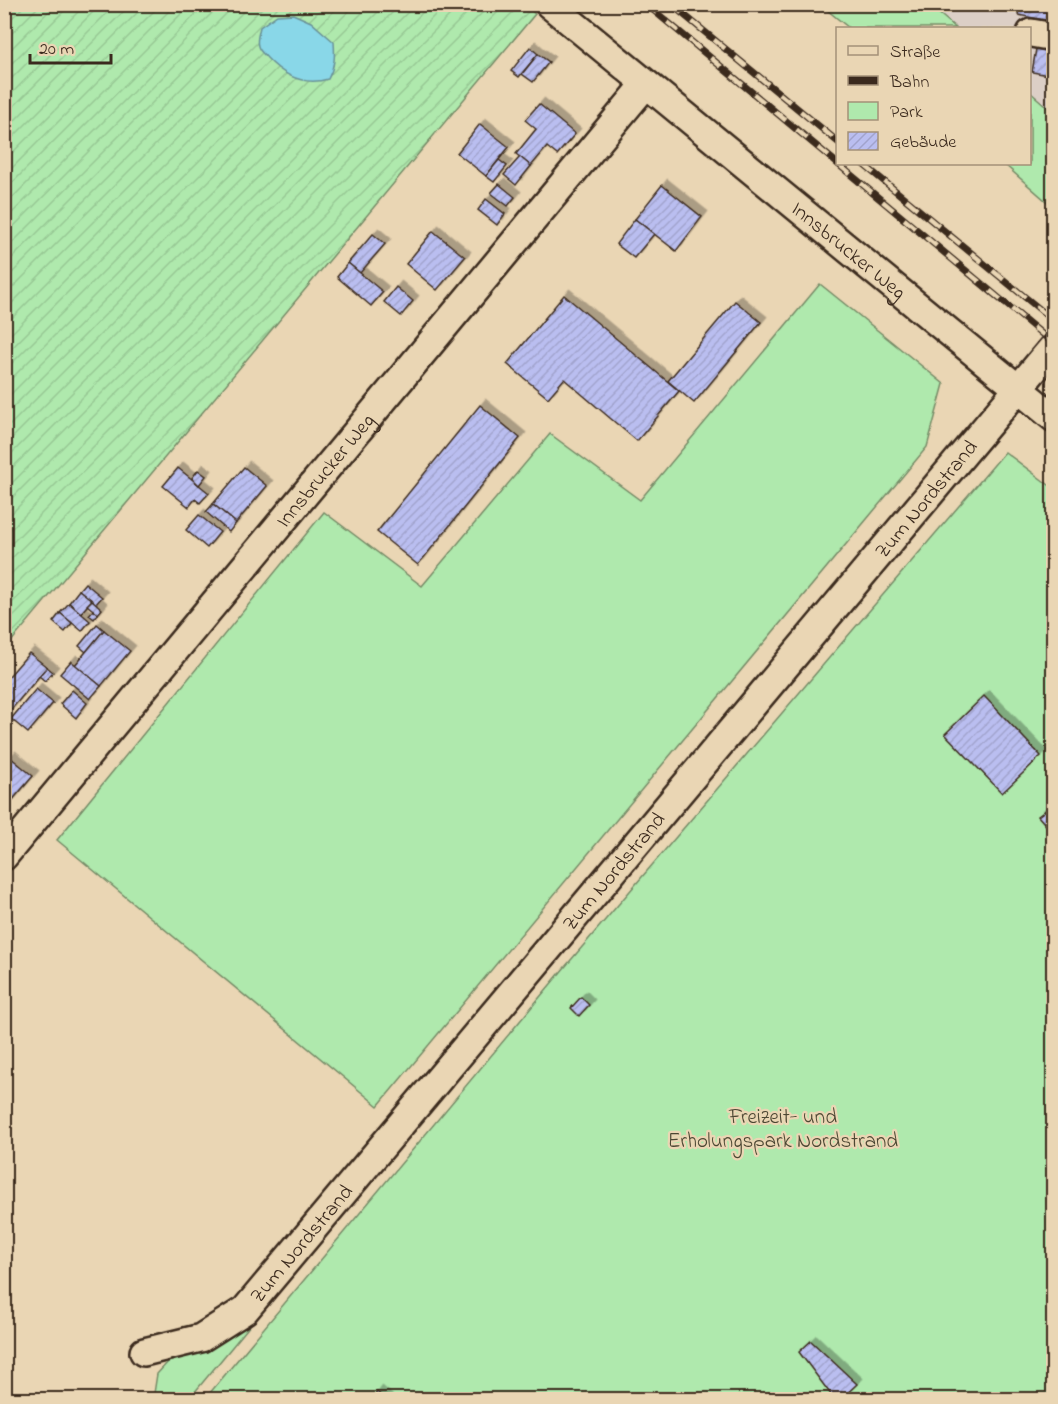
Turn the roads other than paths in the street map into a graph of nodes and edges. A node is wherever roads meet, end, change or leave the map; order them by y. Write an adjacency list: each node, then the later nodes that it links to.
1 (549, 4): 2 (street, Innsbrucker Weg)
2 (646, 84): 4 (street, Innsbrucker Weg); 6 (street, Innsbrucker Weg)
3 (1053, 346): 4 (street, Zum Nordstrand)
4 (1017, 388): 5 (street, Innsbrucker Weg); 7 (street, Zum Nordstrand)
5 (1053, 418)
6 (4, 856)
7 (144, 1353)

